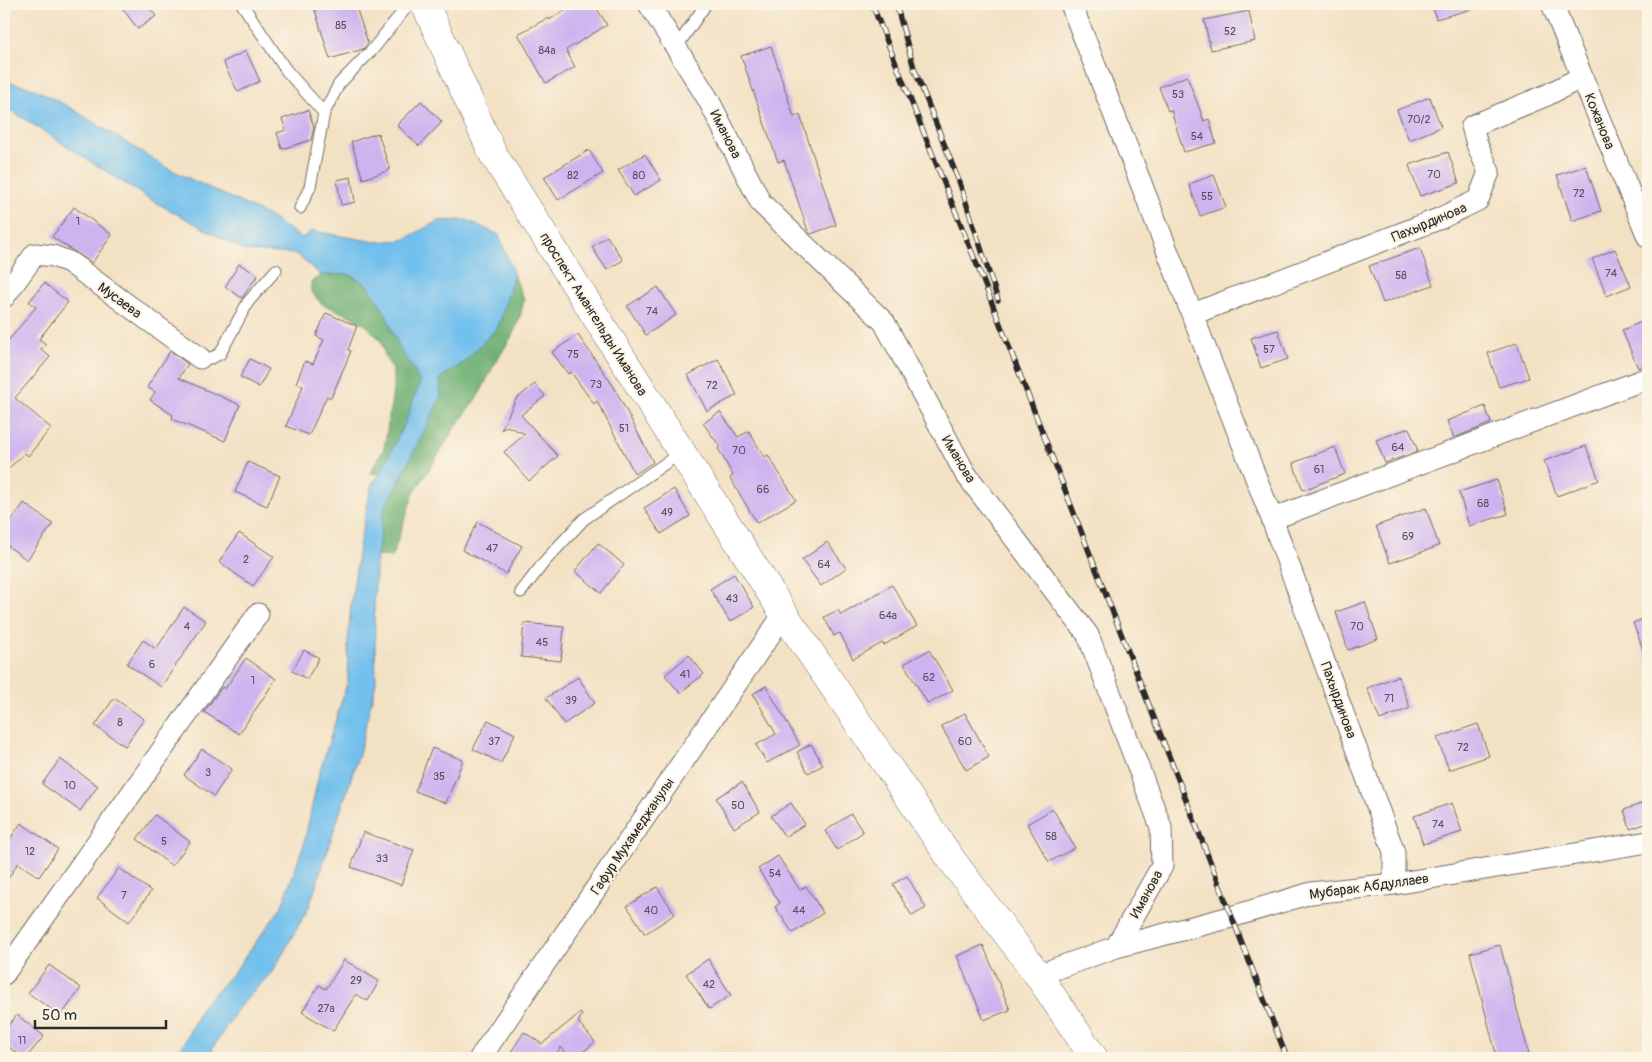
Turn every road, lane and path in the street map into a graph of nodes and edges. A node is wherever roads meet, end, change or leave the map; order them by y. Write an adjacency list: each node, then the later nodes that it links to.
1 (242, 4): 10 (lane)
2 (409, 4): 10 (lane)
3 (425, 4): 18 (main road, проспект Амангельды Иманова)
4 (649, 4): 8 (street, Иманова)
5 (706, 4): 8 (lane)
6 (1071, 4): 15 (street, Пахырдинова)
7 (1552, 4): 9 (street, Кожанова)
8 (676, 48): 25 (street, Иманова)
9 (1582, 77): 12 (street, Кожанова); 15 (street, Пахырдинова)
10 (324, 112): 11 (lane)
11 (300, 208)
12 (1648, 237)
13 (276, 270): 16 (lane)
14 (4, 297): 16 (street, Мусаева)
15 (1192, 314): 19 (street, Пахырдинова)
16 (200, 358)
17 (1648, 378): 19 (street)
18 (682, 452): 20 (lane); 22 (main road, проспект Амангельды Иманова)
19 (1272, 519): 24 (street, Пахырдинова)
20 (521, 592)
21 (258, 614): 26 (street)
22 (784, 614): 27 (main road); 28 (street, Гафур Мухамеджанулы)
23 (1648, 842): 24 (street, Мубарак Абдуллаев)
24 (1394, 884): 25 (street, Мубарак Абдуллаев)
25 (1116, 947): 27 (street, Мубарак Абдуллаев)
26 (5, 968)
27 (1038, 975): 29 (main road)
28 (480, 1058)
29 (1094, 1058)

